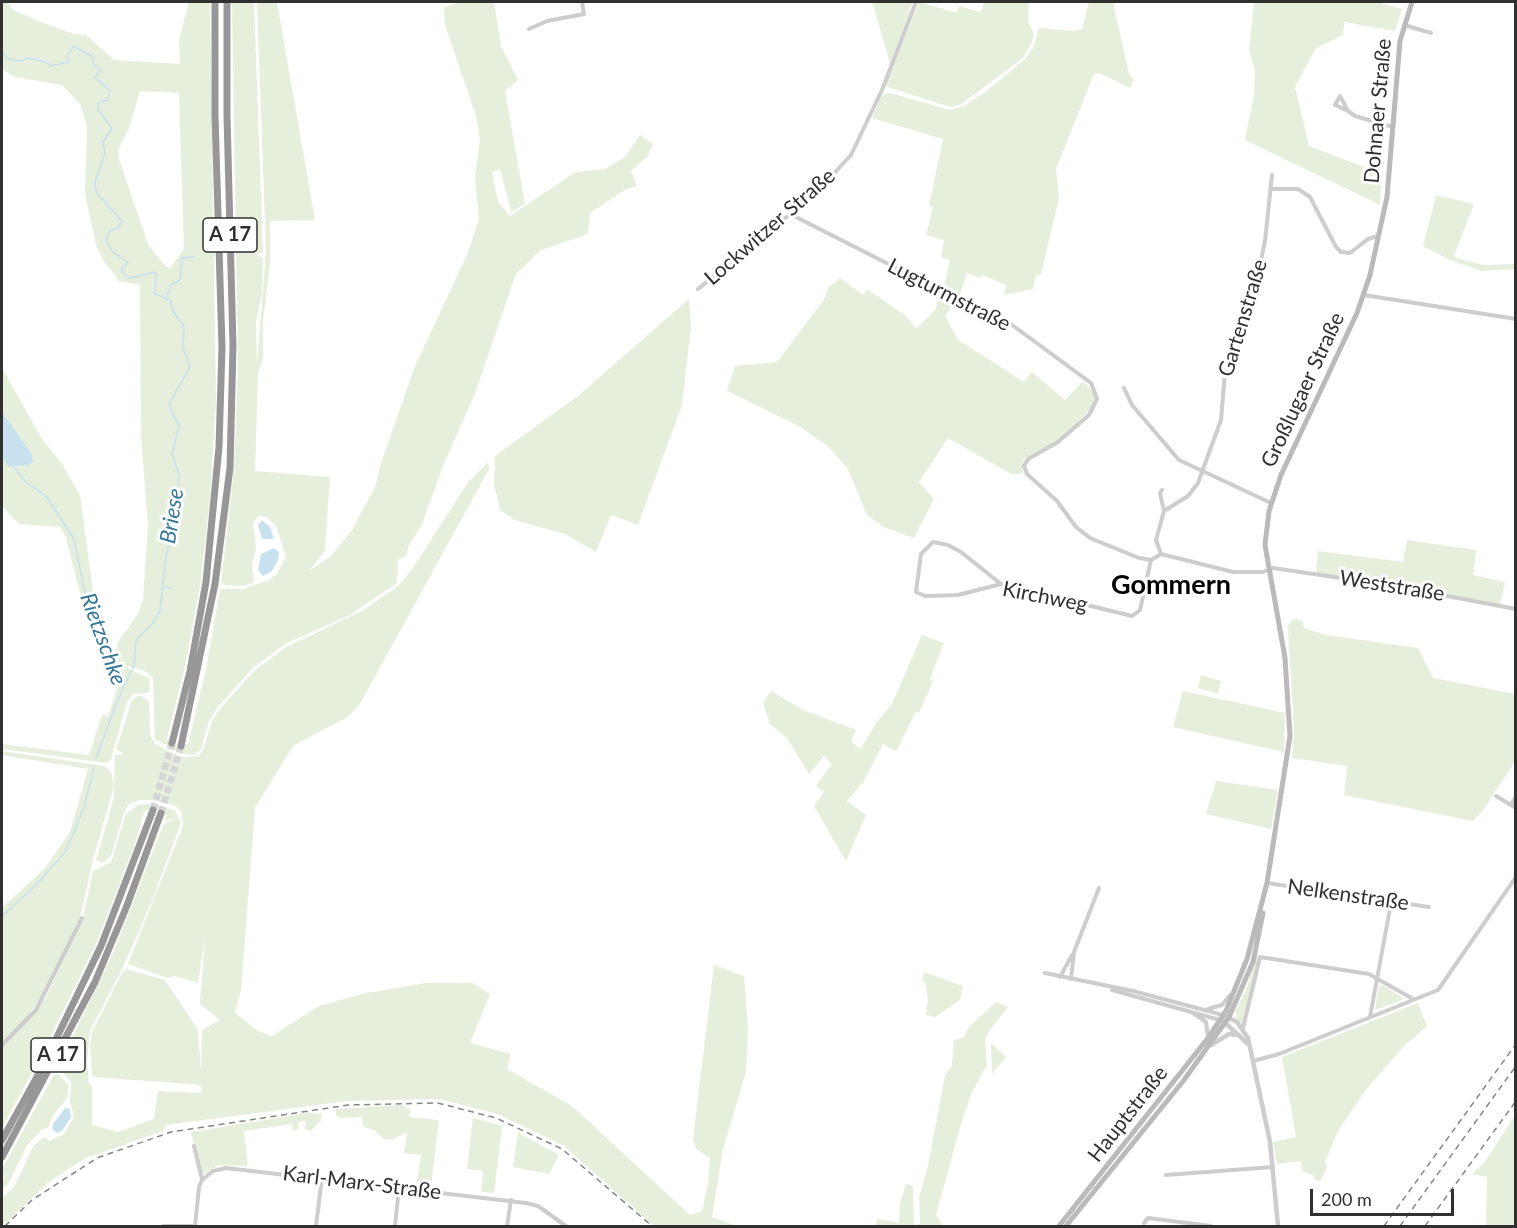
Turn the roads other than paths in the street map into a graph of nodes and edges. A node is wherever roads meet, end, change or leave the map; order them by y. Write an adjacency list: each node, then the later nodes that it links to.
1 (215, 2): 29 (highway, A 17)
2 (227, 2): 30 (highway, A 17)
3 (582, 2): 7 (street)
4 (915, 2): 13 (street, Lockwitzer Straße)
5 (1412, 2): 6 (main road, Dohnaer Straße)
6 (1404, 26): 8 (street); 10 (main road, Dohnaer Straße)
7 (530, 29)
8 (1431, 33)
9 (1348, 111): 10 (street)
10 (1393, 127): 14 (main road, Dohnaer Straße)
11 (1272, 176): 12 (street, Gartenstraße)
12 (1272, 189): 15 (street); 20 (street, Gartenstraße)
13 (790, 214): 16 (street, Lockwitzer Straße); 25 (street, Lugturmstraße)
14 (1381, 225): 15 (main road, Großlugaer Straße)
15 (1379, 236): 17 (main road, Großlugaer Straße)
16 (698, 289)
17 (1364, 295): 18 (street); 22 (main road, Großlugaer Straße)
18 (1515, 319)
19 (1124, 388): 20 (street)
20 (1201, 472): 22 (street); 23 (street, Gartenstraße)
21 (1162, 490): 23 (street)
22 (1270, 503): 26 (main road, Großlugaer Straße)
23 (1164, 511): 24 (street)
24 (1161, 554): 25 (street); 26 (street)
25 (1151, 560): 27 (street, Kirchweg)
26 (1269, 570): 28 (street, Weststraße); 38 (main road, Großlugaer Straße)
27 (1001, 584): 27 (street, Kirchweg)
28 (1515, 609)
29 (172, 743)
30 (181, 746)
31 (1496, 795): 33 (street)
32 (1515, 796): 33 (street)
33 (1511, 805): 34 (street)
34 (1515, 808)
35 (153, 810): 63 (highway, A 17)
36 (161, 813): 65 (highway, A 17)
37 (1515, 877): 51 (street)
38 (1267, 883): 40 (main road, Großlugaer Straße); 41 (street, Nelkenstraße)
39 (1099, 888): 44 (street)
40 (1264, 900): 48 (main road); 55 (main road)
41 (1391, 903): 42 (street, Nelkenstraße); 47 (street)
42 (1429, 907)
43 (82, 918): 59 (street)
44 (1074, 952): 46 (street); 49 (street)
45 (1045, 973): 46 (street)
46 (1060, 977): 49 (street)
47 (1376, 977): 51 (street); 54 (street); 56 (street)
48 (1240, 978): 52 (street); 55 (main road)
49 (1071, 980): 50 (street)
50 (1103, 987): 52 (street); 53 (street)
51 (1413, 1000): 54 (street)
52 (1202, 1009): 55 (street)
53 (1184, 1010): 55 (street); 58 (street)
54 (1370, 1017): 62 (street)
55 (1225, 1019): 56 (street); 57 (street); 58 (main road, Hauptstraße); 60 (main road, Hauptstraße)
56 (1243, 1028): 61 (street)
57 (1240, 1035): 60 (street); 61 (street)
58 (1208, 1038): 79 (main road, Hauptstraße)
59 (2, 1045)
60 (1211, 1045): 80 (main road, Hauptstraße)
61 (1249, 1046): 62 (street)
62 (1253, 1061): 66 (street)
63 (2, 1140)
64 (194, 1146): 69 (street)
65 (2, 1157)
66 (1273, 1167): 67 (street); 82 (street)
67 (1166, 1175)
68 (322, 1178): 69 (street, Karl-Marx-Straße); 70 (street, Karl-Marx-Straße); 75 (street)
69 (202, 1180): 74 (street)
70 (399, 1187): 71 (street, Karl-Marx-Straße); 76 (street)
71 (511, 1200): 77 (street); 78 (street, Karl-Marx-Straße)
72 (1144, 1223): 81 (street)
73 (163, 1227): 74 (street)
74 (193, 1227)
75 (316, 1227)
76 (395, 1227)
77 (507, 1227)
78 (566, 1227)
79 (1059, 1227)
80 (1066, 1227)
81 (1210, 1227)
82 (1278, 1227)

